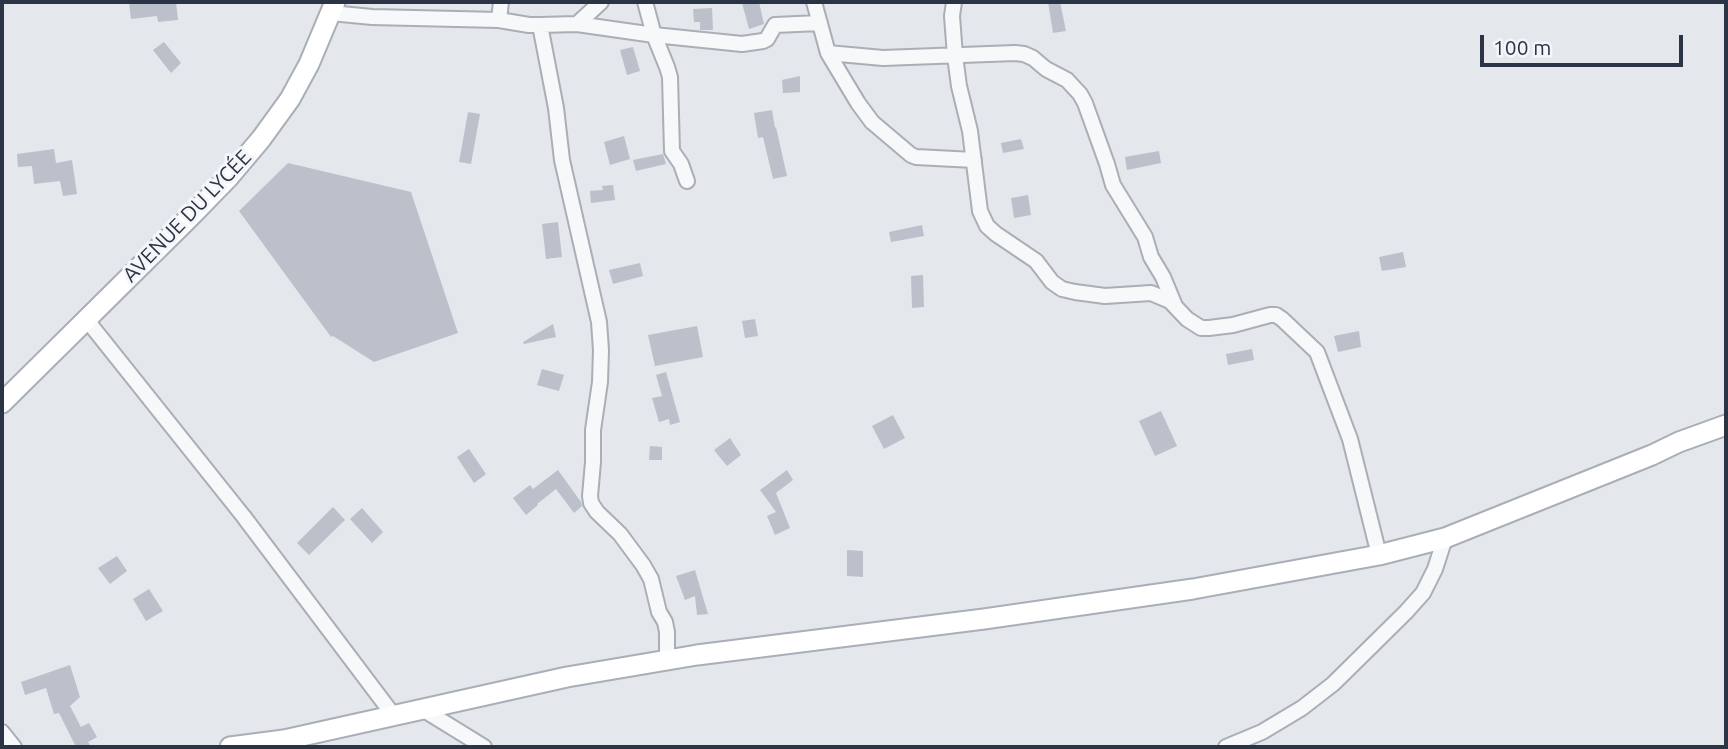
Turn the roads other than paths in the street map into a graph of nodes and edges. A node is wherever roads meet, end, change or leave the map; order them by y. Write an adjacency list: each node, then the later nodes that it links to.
1 (501, 2): 7 (street)
2 (601, 2): 8 (street)
3 (645, 2): 11 (street)
4 (814, 2): 9 (street)
5 (954, 2): 13 (street)
6 (333, 7): 7 (street); 17 (main road, AVENUE DU LYCÉE)
7 (499, 20): 10 (street)
8 (578, 23): 10 (street); 11 (street)
9 (820, 23): 11 (street); 12 (street)
10 (540, 25): 22 (street)
11 (654, 35): 15 (street)
12 (828, 53): 13 (street); 14 (street)
13 (954, 56): 14 (street); 16 (street)
14 (974, 160): 16 (street)
15 (687, 180)
16 (1176, 307): 21 (street)
17 (86, 319): 18 (main road, AVENUE DU LYCÉE); 24 (street)
18 (2, 402)
19 (1726, 425): 20 (main road)
20 (1446, 538): 21 (main road); 29 (street)
21 (1379, 555): 22 (main road)
22 (667, 660): 23 (main road)
23 (424, 709): 24 (main road); 28 (street)
24 (394, 716): 27 (main road)
25 (2, 732): 26 (street)
26 (14, 747)
27 (230, 747)
28 (484, 747)
29 (1226, 747)

